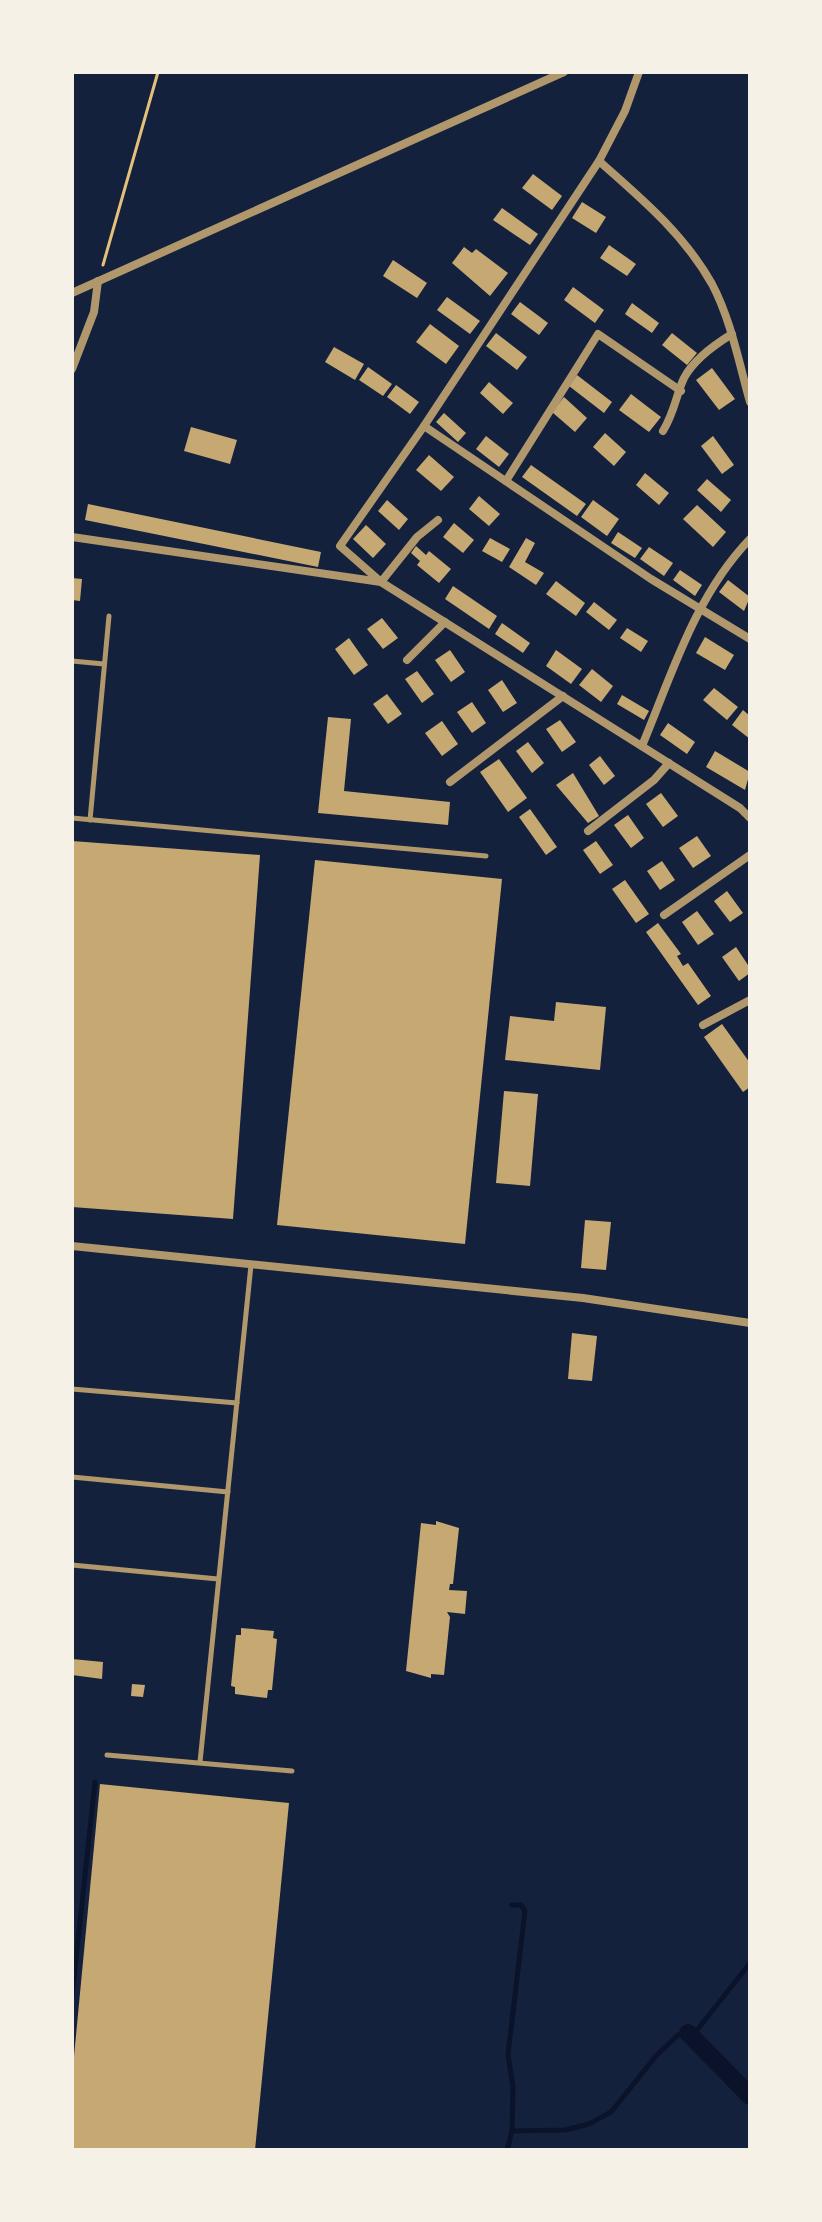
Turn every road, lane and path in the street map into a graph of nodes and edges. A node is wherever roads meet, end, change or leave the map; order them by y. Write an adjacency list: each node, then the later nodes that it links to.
1 (158, 72): 5 (path)
2 (564, 72): 5 (street)
3 (639, 72): 4 (street)
4 (599, 161): 7 (street); 11 (street)
5 (98, 281): 6 (street); 8 (street)
6 (72, 293)
7 (732, 334): 9 (street); 10 (street)
8 (72, 369)
9 (681, 391): 12 (street); 13 (street)
10 (750, 402)
11 (424, 426): 13 (street); 17 (street)
12 (663, 431)
13 (506, 481): 18 (street)
14 (438, 520): 17 (street)
15 (72, 537): 17 (street)
16 (750, 539): 18 (street)
17 (381, 582): 20 (street)
18 (700, 609): 21 (street); 26 (street)
19 (109, 616): 24 (lane)
20 (445, 622): 22 (street); 25 (street)
21 (750, 639)
22 (407, 660)
23 (72, 661): 24 (lane)
24 (104, 664): 31 (lane)
25 (563, 696): 26 (street); 28 (street)
26 (642, 746): 27 (street)
27 (669, 763): 30 (street); 32 (street)
28 (450, 782)
29 (72, 818): 31 (lane)
30 (750, 818)
31 (90, 820): 34 (lane)
32 (588, 831)
33 (750, 855): 35 (street)
34 (486, 856)
35 (664, 915)
36 (750, 1000): 37 (street)
37 (703, 1025)
38 (72, 1246): 39 (street)
39 (251, 1265): 40 (street); 42 (lane)
40 (750, 1323)
41 (72, 1389): 42 (lane)
42 (237, 1403): 44 (lane)
43 (72, 1477): 44 (lane)
44 (228, 1492): 46 (lane)
45 (72, 1565): 46 (lane)
46 (218, 1579): 48 (lane)
47 (107, 1755): 48 (lane)
48 (200, 1762): 49 (lane)
49 (292, 1771)

